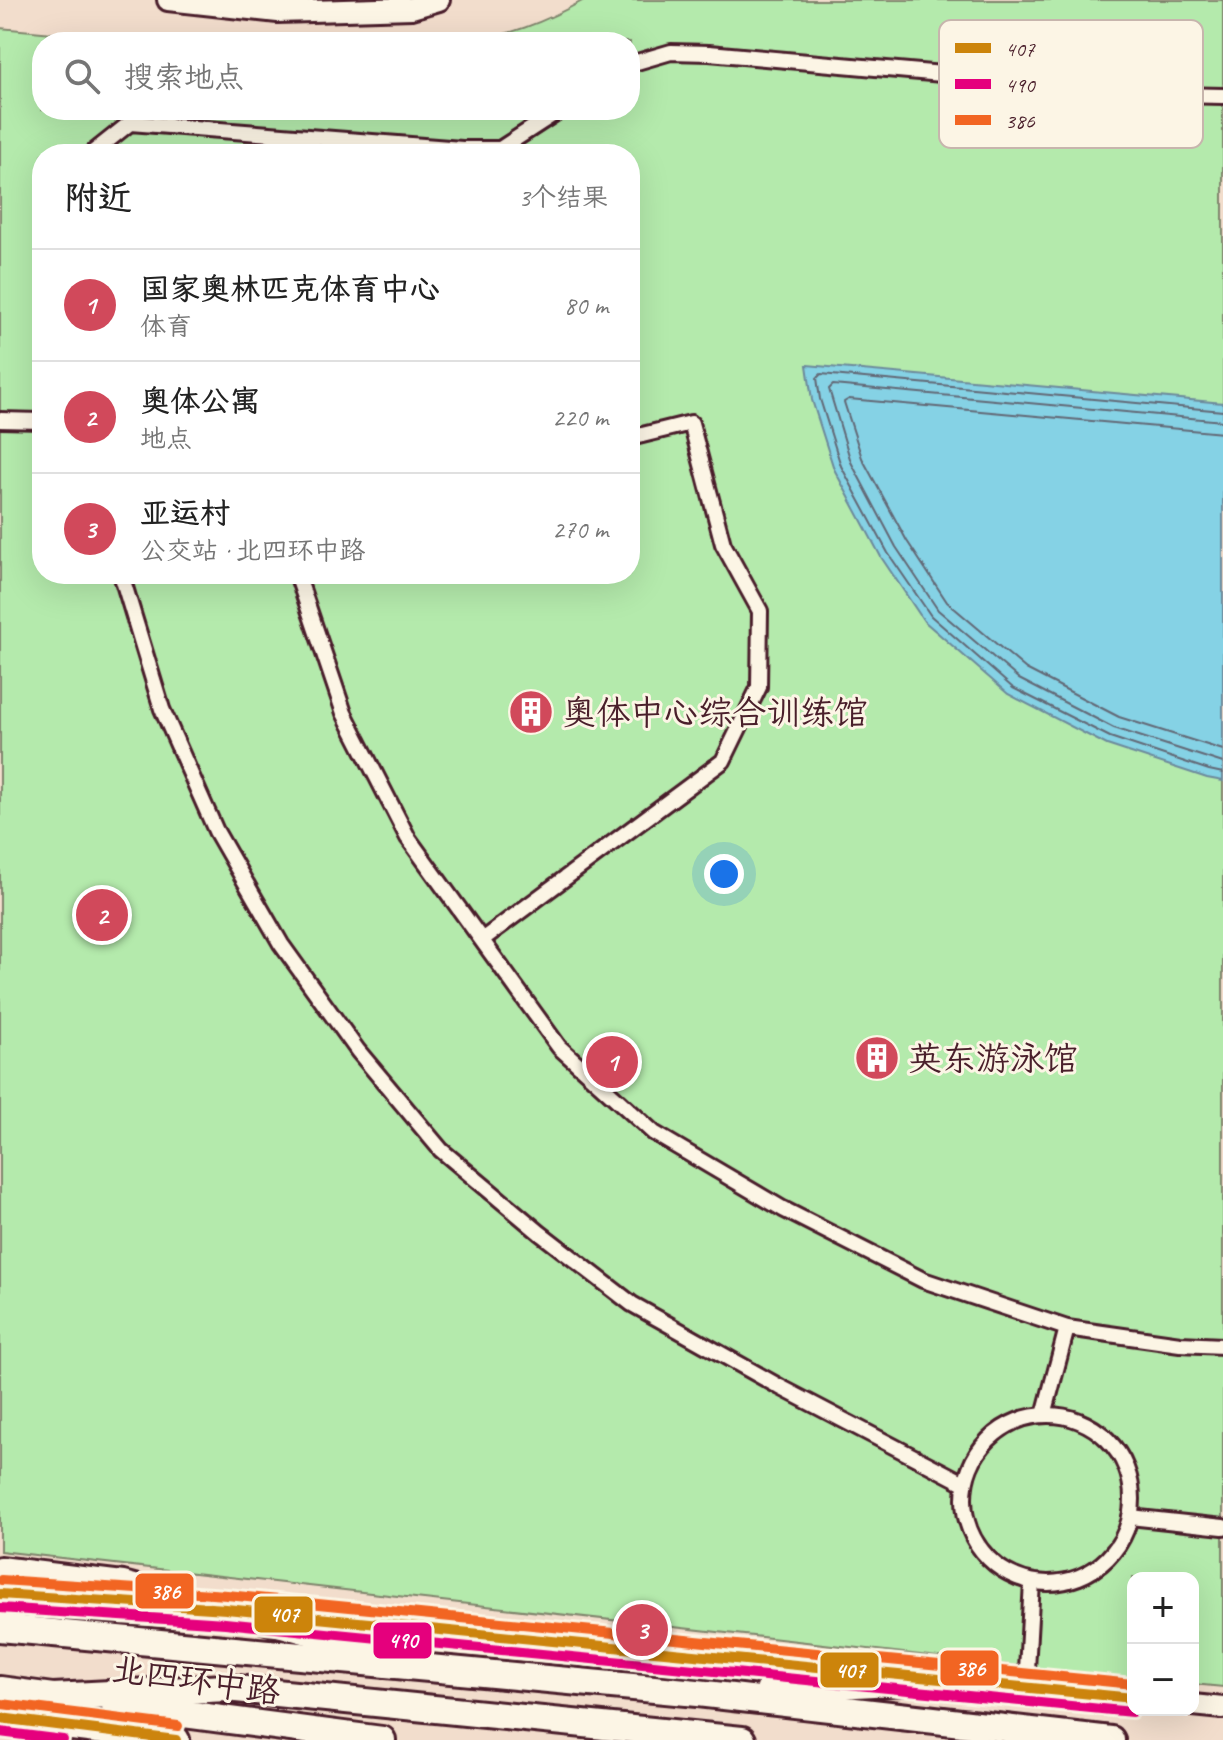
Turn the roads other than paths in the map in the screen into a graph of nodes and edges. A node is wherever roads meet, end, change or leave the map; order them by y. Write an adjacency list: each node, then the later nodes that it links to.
1 (168, 0): 2 (street)
2 (439, 0)
3 (640, 61): 4 (street)
4 (939, 74)
5 (1203, 96): 6 (street)
6 (1223, 96)
7 (545, 120): 10 (street)
8 (104, 144): 9 (street)
9 (398, 144)
10 (508, 144)
11 (32, 422): 12 (street)
12 (1, 424)
13 (640, 436): 16 (street)
14 (124, 584): 20 (street)
15 (300, 584): 16 (street)
16 (483, 939): 17 (street)
17 (1067, 1328): 18 (street); 19 (street)
18 (1223, 1346)
19 (1044, 1415): 20 (street); 21 (street)
20 (964, 1483): 24 (street)
21 (1130, 1517): 22 (street); 24 (street)
22 (1223, 1527)
23 (0, 1567): 26 (street)
24 (1032, 1582): 30 (street)
25 (0, 1594): 26 (highway)
26 (226, 1609): 28 (highway); 29 (street)
27 (0, 1628): 28 (highway, 北四环中路)
28 (463, 1673): 32 (highway, 北四环中路)
29 (942, 1679): 30 (street); 32 (highway)
30 (1026, 1687): 34 (street)
31 (0, 1690): 33 (highway, 北四环中路)
32 (697, 1693): 43 (highway, 北四环中路)
33 (53, 1697): 38 (highway, 北四环中路); 42 (highway)
34 (1127, 1697)
35 (1199, 1706): 36 (street)
36 (1223, 1708)
37 (6, 1718): 39 (highway)
38 (321, 1733): 40 (highway); 41 (highway, 北四环中路)
39 (176, 1740)
40 (247, 1740)
41 (382, 1740)
42 (742, 1740)
43 (1111, 1740)

